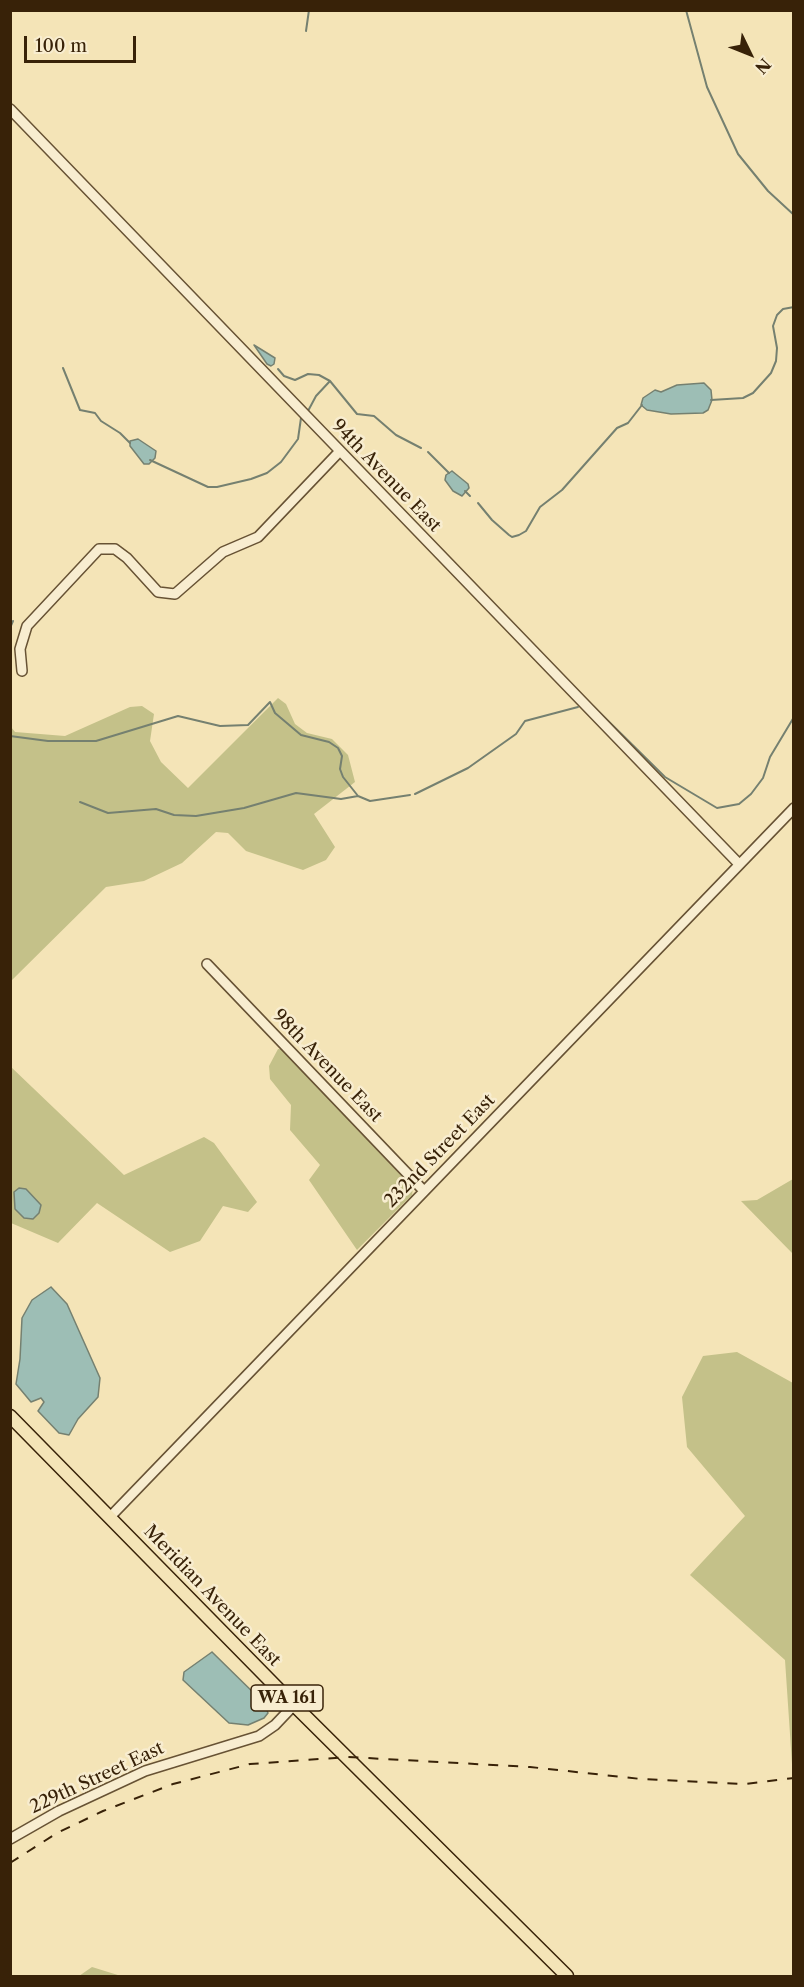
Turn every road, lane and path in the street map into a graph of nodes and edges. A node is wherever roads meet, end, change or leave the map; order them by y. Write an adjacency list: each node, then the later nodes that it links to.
1 (10, 109): 2 (street, 94th Avenue East)
2 (340, 452): 3 (street); 5 (street, 94th Avenue East)
3 (22, 671)
4 (794, 807): 5 (street, 232nd Street East)
5 (739, 864): 7 (street, 232nd Street East)
6 (207, 964): 7 (street, 98th Avenue East)
7 (424, 1191): 9 (street, 232nd Street East)
8 (10, 1416): 9 (main road, Meridian Avenue East / WA 161)
9 (110, 1517): 10 (main road, Meridian Avenue East / WA 161)
10 (294, 1705): 11 (street, 229th Street East); 12 (main road, Meridian Avenue East / WA 161)
11 (10, 1839)
12 (567, 1977)

